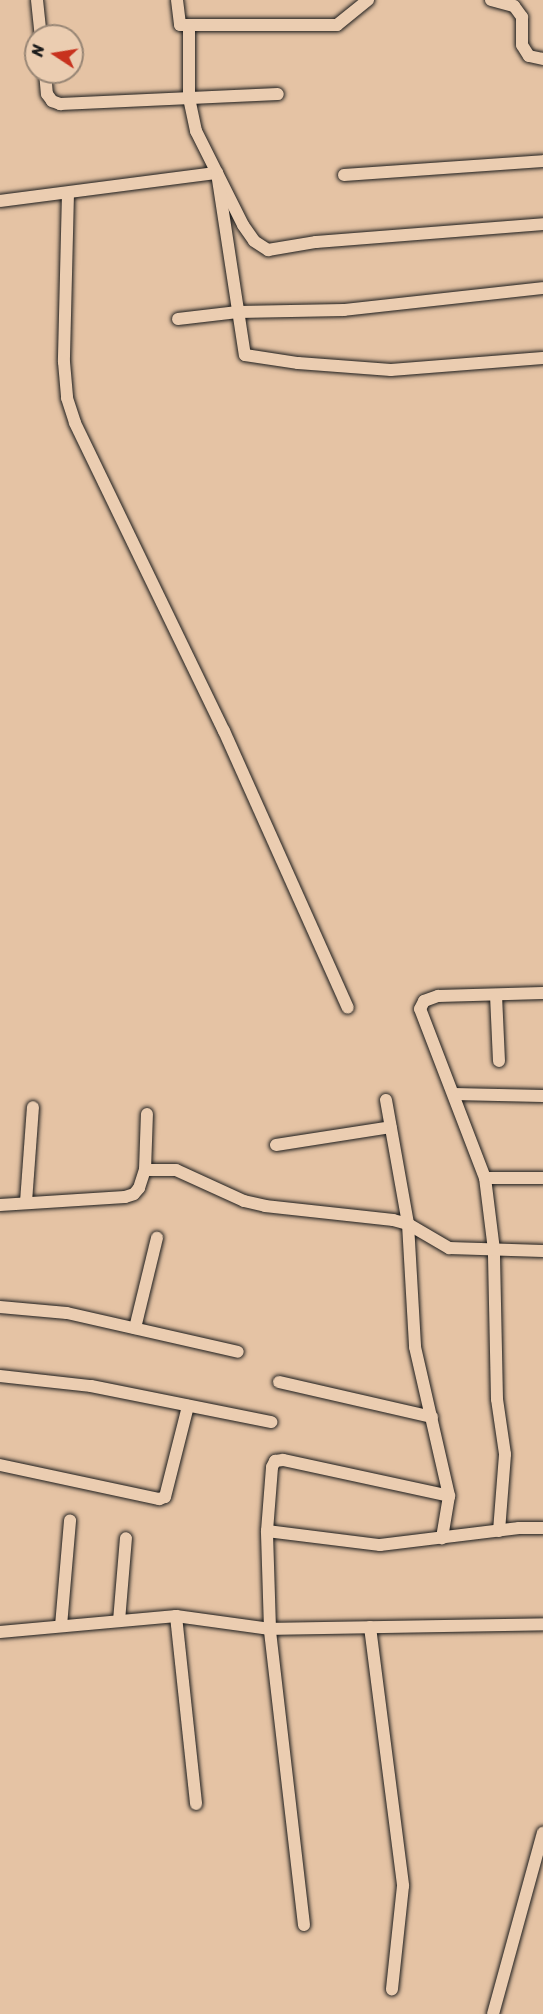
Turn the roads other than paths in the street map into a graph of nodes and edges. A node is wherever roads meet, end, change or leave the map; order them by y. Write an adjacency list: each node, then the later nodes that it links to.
1 (38, 0): 5 (street)
2 (177, 0): 6 (street)
3 (368, 0): 6 (street)
4 (491, 0): 7 (street)
5 (40, 24)
6 (189, 25): 10 (street)
7 (543, 59)
8 (46, 84): 10 (street)
9 (278, 94): 10 (street)
10 (189, 98): 12 (street)
11 (543, 161): 13 (street)
12 (217, 173): 14 (street); 16 (street); 18 (street)
13 (344, 175)
14 (68, 193): 15 (street); 23 (street)
15 (0, 201)
16 (543, 224)
17 (543, 288): 18 (street)
18 (238, 312): 19 (street); 20 (street)
19 (178, 319)
20 (543, 358)
21 (543, 993): 22 (street)
22 (496, 995): 24 (street); 25 (street)
23 (348, 1008)
24 (499, 1061)
25 (454, 1094): 26 (street); 33 (street)
26 (543, 1096)
27 (386, 1100): 30 (street)
28 (33, 1107): 35 (street)
29 (147, 1114): 32 (street)
30 (391, 1127): 31 (street); 37 (street)
31 (276, 1145)
32 (145, 1170): 35 (street); 37 (street)
33 (484, 1178): 34 (street); 39 (street)
34 (543, 1178)
35 (26, 1202): 36 (street)
36 (0, 1205)
37 (408, 1224): 39 (street); 47 (street)
38 (157, 1238): 42 (street)
39 (494, 1250): 40 (street); 54 (street)
40 (543, 1251)
41 (0, 1306): 42 (street)
42 (135, 1328): 43 (street)
43 (238, 1352)
44 (0, 1376): 46 (street)
45 (279, 1382): 47 (street)
46 (188, 1406): 48 (street); 49 (street)
47 (432, 1417): 50 (street)
48 (271, 1422)
49 (0, 1465)
50 (449, 1496): 53 (street); 56 (street)
51 (70, 1520): 60 (street)
52 (543, 1528): 54 (street)
53 (267, 1531): 56 (street); 62 (street)
54 (499, 1531): 56 (street)
55 (126, 1538): 58 (street)
56 (442, 1538)
57 (176, 1616): 58 (street); 62 (street); 64 (street)
58 (119, 1622): 60 (street)
59 (543, 1624): 61 (street)
60 (61, 1626): 63 (street)
61 (370, 1627): 62 (street); 67 (street)
62 (270, 1629): 66 (street)
63 (0, 1632)
64 (196, 1804)
65 (543, 1833): 68 (street)
66 (304, 1925)
67 (392, 1989)
68 (494, 2014)

